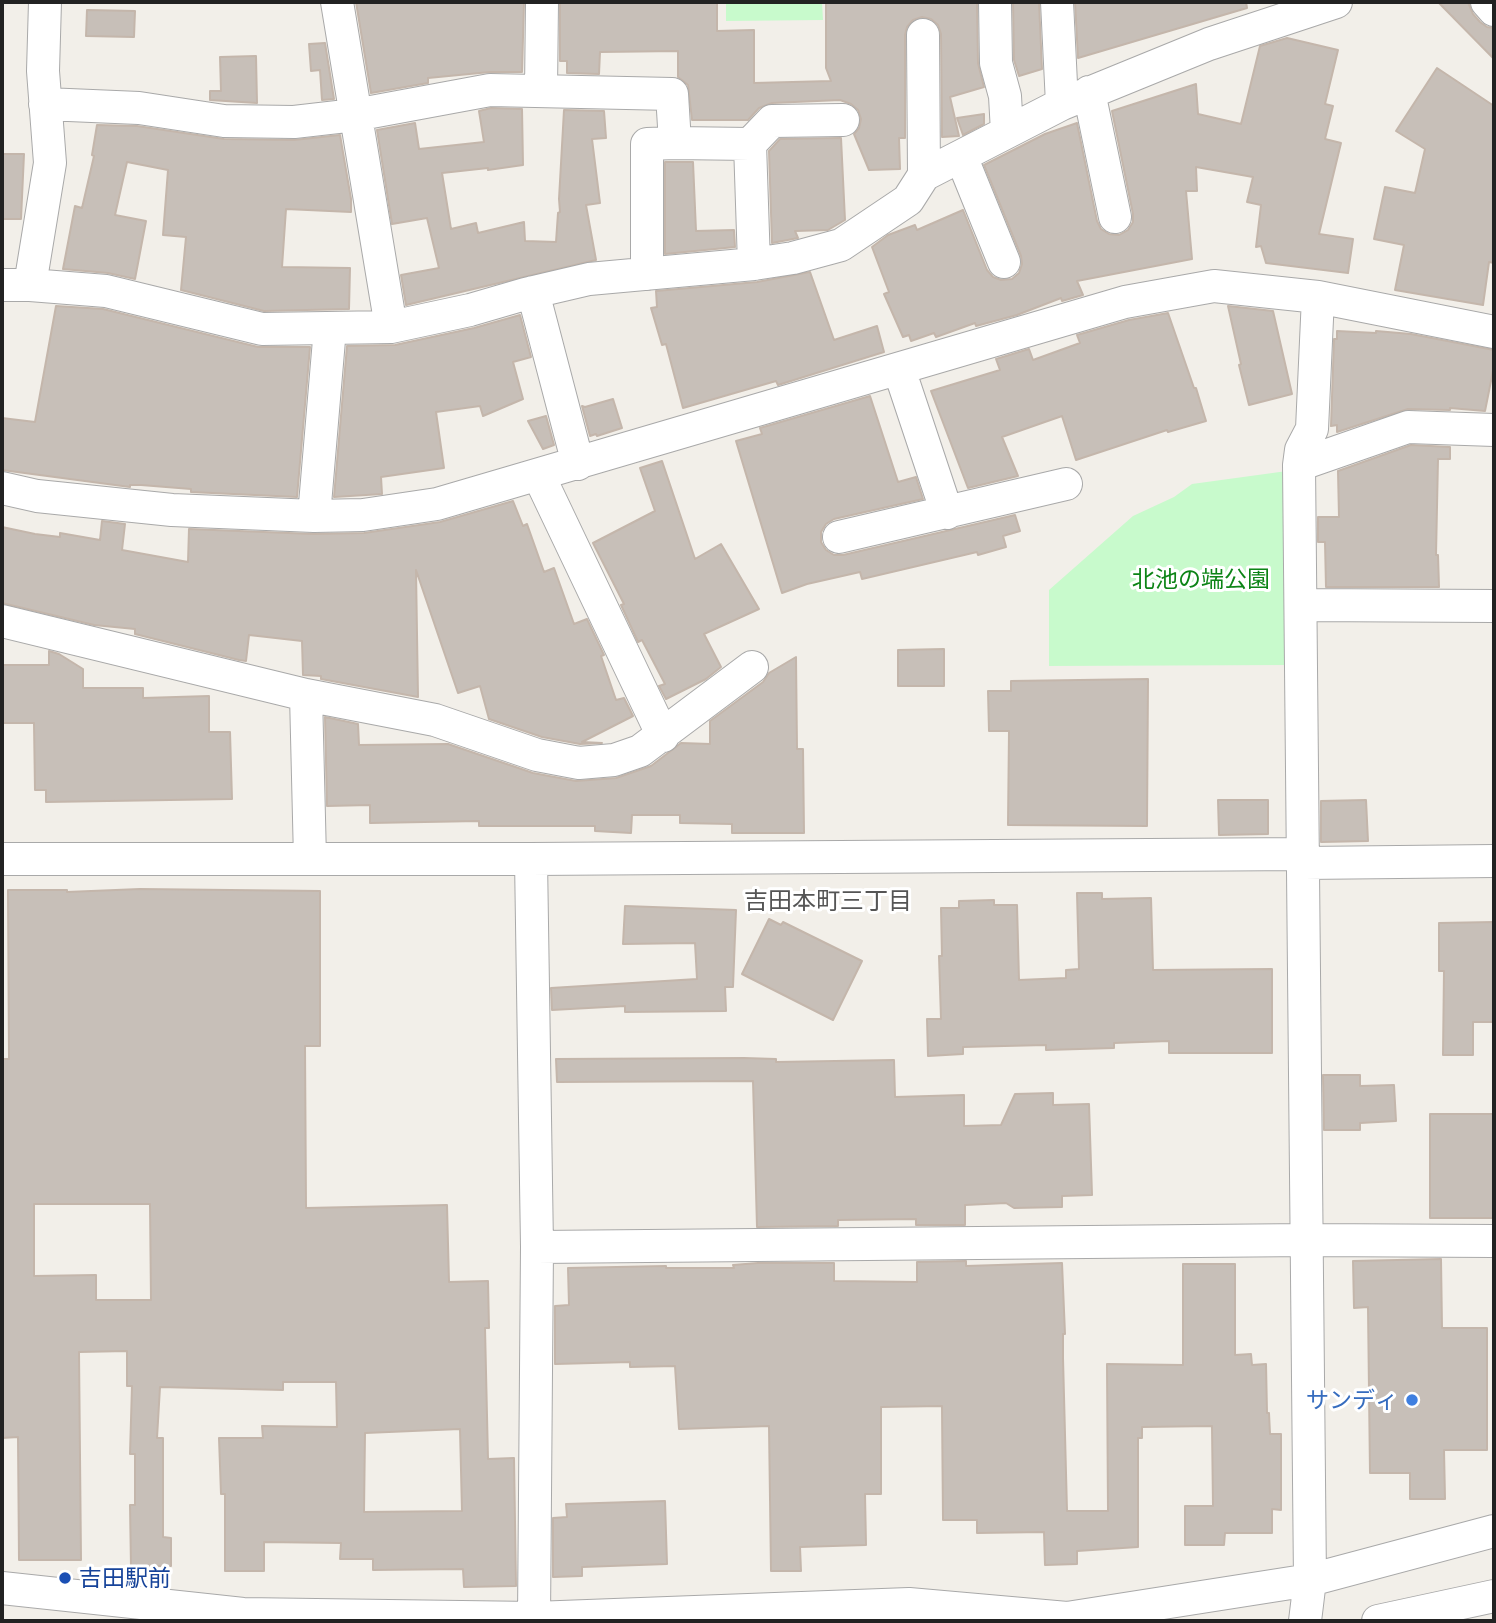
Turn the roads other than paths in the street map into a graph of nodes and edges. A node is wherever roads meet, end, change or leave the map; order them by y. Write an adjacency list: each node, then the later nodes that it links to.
1 (46, 2): 12 (street)
2 (337, 2): 13 (street)
3 (542, 2): 10 (street)
4 (995, 2): 15 (street)
5 (1057, 2): 11 (street)
6 (1487, 2): 8 (street)
7 (1326, 3): 11 (street)
8 (1494, 10)
9 (923, 35): 19 (street)
10 (541, 92): 13 (street); 16 (street)
11 (1075, 98): 15 (street); 20 (street)
12 (46, 104): 13 (street); 24 (street)
13 (355, 116): 27 (street)
14 (843, 120): 17 (street)
15 (1007, 132): 18 (street)
16 (675, 143): 17 (street); 23 (street)
17 (750, 144): 22 (street)
18 (961, 156): 19 (street); 21 (street)
19 (924, 175): 22 (street)
20 (1115, 217)
21 (1004, 262)
22 (754, 264): 23 (street)
23 (647, 274): 25 (street)
24 (16, 285): 28 (street)
25 (533, 292): 27 (street); 32 (street)
26 (1318, 297): 29 (street); 30 (street); 33 (street)
27 (391, 327): 28 (street)
28 (330, 328): 38 (street)
29 (1494, 332)
30 (899, 369): 32 (street); 37 (street)
31 (1494, 430): 33 (street)
32 (578, 464): 34 (street)
33 (1299, 465): 40 (street)
34 (539, 476): 38 (street); 45 (street)
35 (1066, 484): 37 (street)
36 (2, 488): 38 (street)
37 (947, 513): 39 (street)
38 (314, 516)
39 (839, 537)
40 (1301, 605): 41 (street); 49 (street)
41 (1494, 606)
42 (2, 621): 44 (street)
43 (752, 667): 45 (street)
44 (306, 695): 45 (street); 47 (street)
45 (663, 736)
46 (2, 859): 47 (street)
47 (310, 859): 48 (street)
48 (531, 859): 49 (street); 53 (street)
49 (1304, 859): 50 (street); 51 (street)
50 (1494, 861)
51 (1308, 1240): 52 (street); 53 (street); 55 (street)
52 (1494, 1241)
53 (537, 1247): 58 (street)
54 (1494, 1531): 55 (street)
55 (1310, 1580): 58 (street); 59 (street)
56 (2, 1588): 58 (street)
57 (1494, 1596): 60 (street)
58 (534, 1618)
59 (1305, 1621)
60 (1378, 1621)

